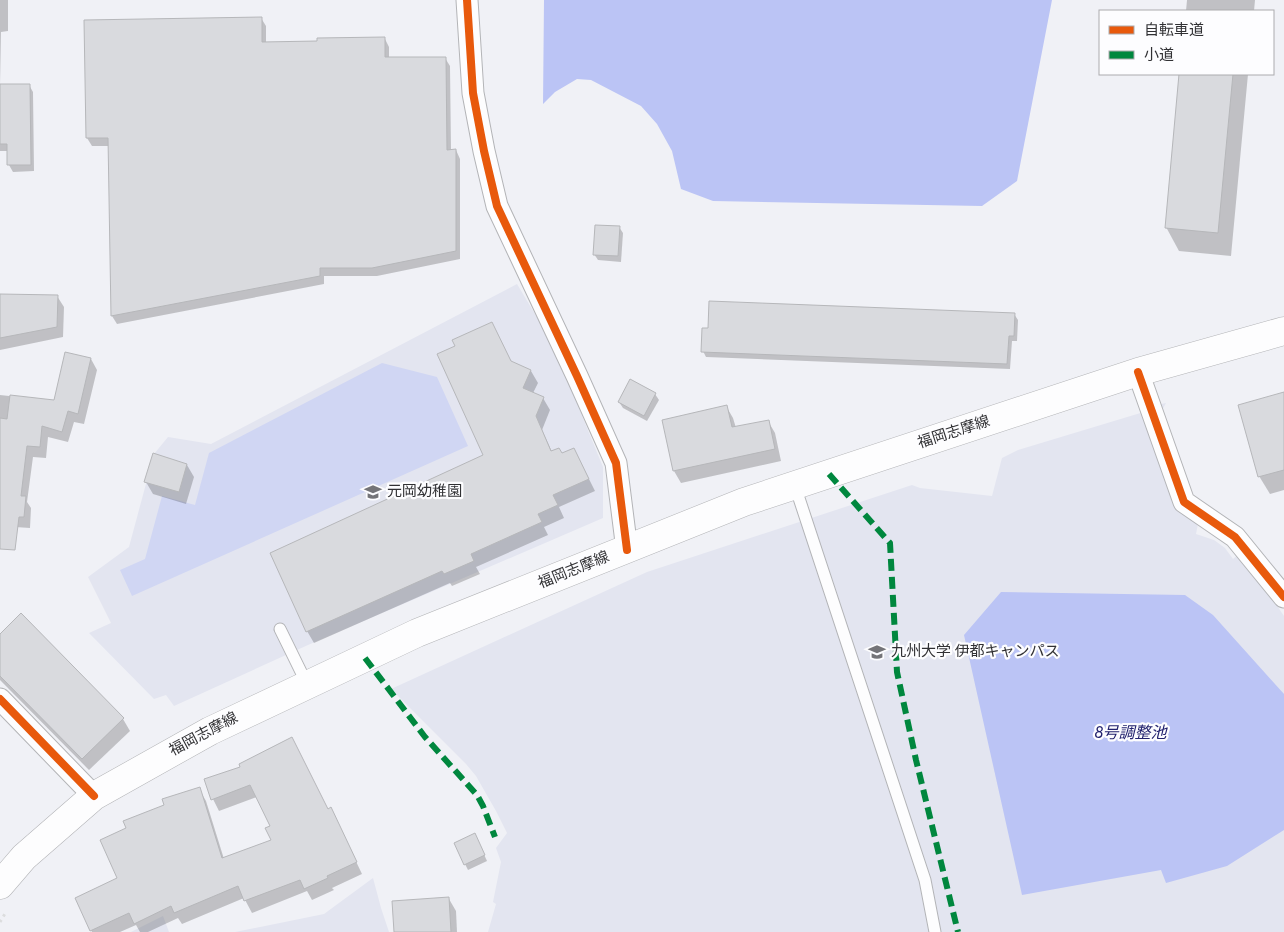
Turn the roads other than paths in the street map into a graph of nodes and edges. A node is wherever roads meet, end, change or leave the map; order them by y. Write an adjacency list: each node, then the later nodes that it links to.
1 (467, 0): 5 (street)
2 (1284, 331): 3 (main road, 福岡志摩線)
3 (1138, 372): 4 (main road, 福岡志摩線); 6 (street)
4 (795, 485): 5 (main road, 福岡志摩線); 12 (lane)
5 (627, 550): 8 (main road, 福岡志摩線)
6 (1284, 597)
7 (280, 629): 8 (lane)
8 (307, 684): 10 (main road, 福岡志摩線)
9 (0, 699): 10 (street)
10 (94, 796): 11 (main road, 福岡志摩線)
11 (0, 885)
12 (935, 932)

